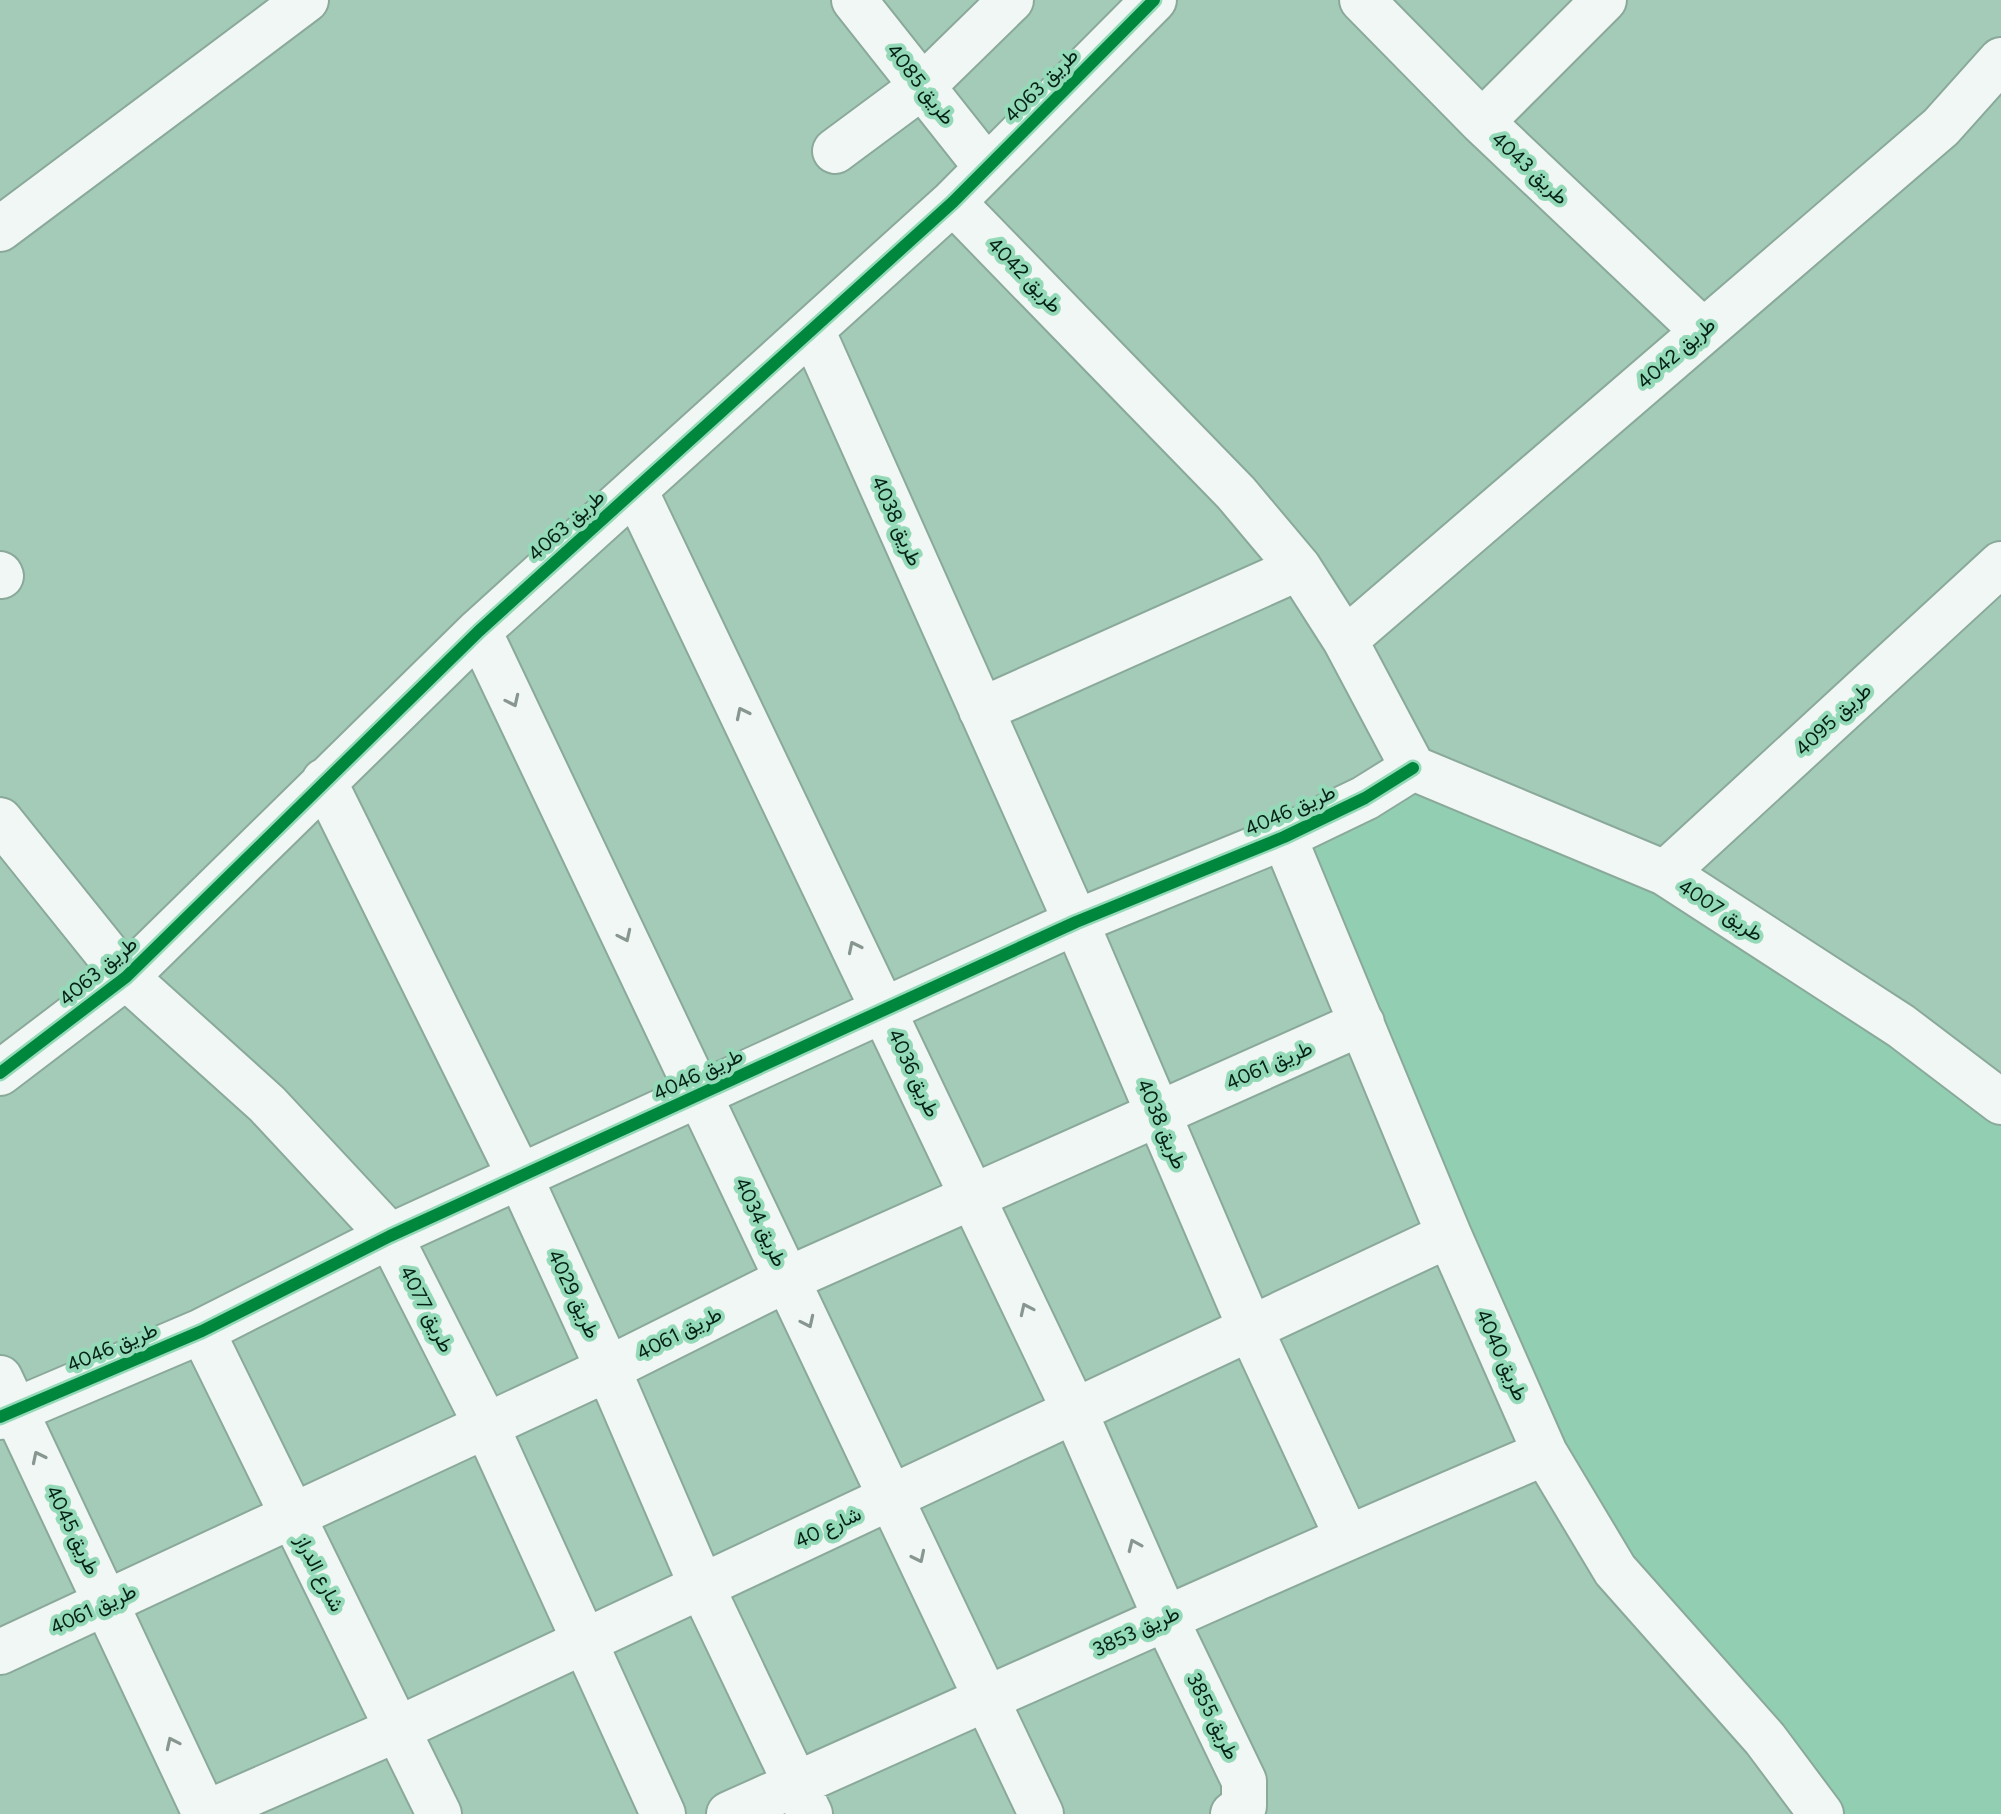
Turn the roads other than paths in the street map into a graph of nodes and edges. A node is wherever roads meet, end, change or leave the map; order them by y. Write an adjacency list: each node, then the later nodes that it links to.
1 (306, 0): 13 (street)
2 (854, 0): 8 (street, طريق 4085)
3 (1011, 0): 8 (street)
4 (1154, 0): 11 (street, طريق 4063)
5 (1362, 0): 9 (street, طريق 4043)
6 (1604, 0): 9 (street)
7 (2001, 60): 14 (street, طريق 4042)
8 (924, 85): 10 (street); 11 (street, طريق 4085)
9 (1482, 122): 14 (street, طريق 4043)
10 (835, 151)
11 (987, 168): 12 (street, طريق 4063)
12 (953, 202): 15 (street, طريق 4063); 18 (street, طريق 4042)
13 (0, 229)
14 (1702, 330): 20 (street, طريق 4042)
15 (813, 332): 16 (street, طريق 4063); 21 (street, طريق 4038)
16 (635, 490): 19 (street, طريق 4063); 29 (street, طريق 4036, one-way to 16)
17 (2001, 564): 26 (street, طريق 4095)
18 (1299, 568): 20 (street, طريق 4042); 21 (street)
19 (479, 631): 23 (street, طريق 4063); 32 (street, طريق 4034, one-way to 32)
20 (1345, 640): 22 (street, طريق 4042)
21 (981, 710): 27 (street, طريق 4038)
22 (1413, 768): 25 (street, طريق 4046); 26 (street, طريق 4007)
23 (324, 781): 28 (street, طريق 4063); 35 (street, طريق 4029)
24 (0, 820): 28 (street, طريق 4077)
25 (1284, 837): 27 (street, طريق 4046); 30 (street, طريق 4040)
26 (1665, 873): 33 (street, طريق 4007)
27 (1076, 922): 29 (street, طريق 4046); 34 (street, طريق 4038)
28 (126, 977): 31 (street, طريق 4063); 38 (street, طريق 4077)
29 (885, 1010): 32 (street, طريق 4046); 36 (street, طريق 4036)
30 (1362, 1023): 34 (street, طريق 4061); 37 (street, طريق 4040)
31 (0, 1073)
32 (701, 1095): 35 (street, طريق 4046); 39 (street, طريق 4034)
33 (2001, 1102)
34 (1158, 1114): 36 (street, طريق 4061); 40 (street, طريق 4038)
35 (520, 1177): 38 (street, طريق 4046); 42 (street, طريق 4029)
36 (972, 1197): 39 (street, طريق 4061); 44 (street, طريق 4036, one-way to 36)
37 (1449, 1235): 40 (street, شارع 40); 46 (street, طريق 4040)
38 (390, 1236): 41 (street, طريق 4046); 45 (street, طريق 4077)
39 (788, 1279): 42 (street, طريق 4061); 47 (street, طريق 4034, one-way to 47)
40 (1251, 1330): 44 (street, شارع 40); 49 (street, طريق 4038)
41 (202, 1331): 43 (street, طريق 4046); 48 (street, شارع الدراز)
42 (608, 1369): 45 (street, طريق 4061); 50 (street, طريق 4029)
43 (5, 1402): 51 (street, طريق 4045, one-way to 43)
44 (1075, 1412): 47 (street, شارع 40); 52 (street, طريق 4036, one-way to 44)
45 (486, 1425): 48 (street, طريق 4061); 53 (street, طريق 4077)
46 (1545, 1453): 49 (street, طريق 3853); 64 (street, طريق 4040)
47 (891, 1498): 50 (street, شارع 40); 55 (street, طريق 4034, one-way to 55)
48 (291, 1516): 51 (street, طريق 4061); 56 (street, شارع الدراز)
49 (1347, 1537): 52 (street, طريق 3853)
50 (702, 1587): 53 (street, شارع 40); 57 (street, طريق 4029)
51 (108, 1602): 54 (street, طريق 4061); 58 (street, طريق 4045, one-way to 51)
52 (1165, 1617): 55 (street, طريق 3853); 63 (street, طريق 3855)
53 (582, 1642): 56 (street, شارع 40); 60 (street, طريق 4077)
54 (0, 1652)
55 (989, 1700): 57 (street, طريق 3853); 62 (street, طريق 4034)
56 (398, 1729): 58 (street, شارع 40); 59 (street, شارع الدراز)
57 (803, 1799): 61 (street, طريق 3853)
58 (204, 1814)
59 (439, 1814)
60 (663, 1814)
61 (729, 1814)
62 (1041, 1814)
63 (1233, 1814)
64 (1821, 1814)

